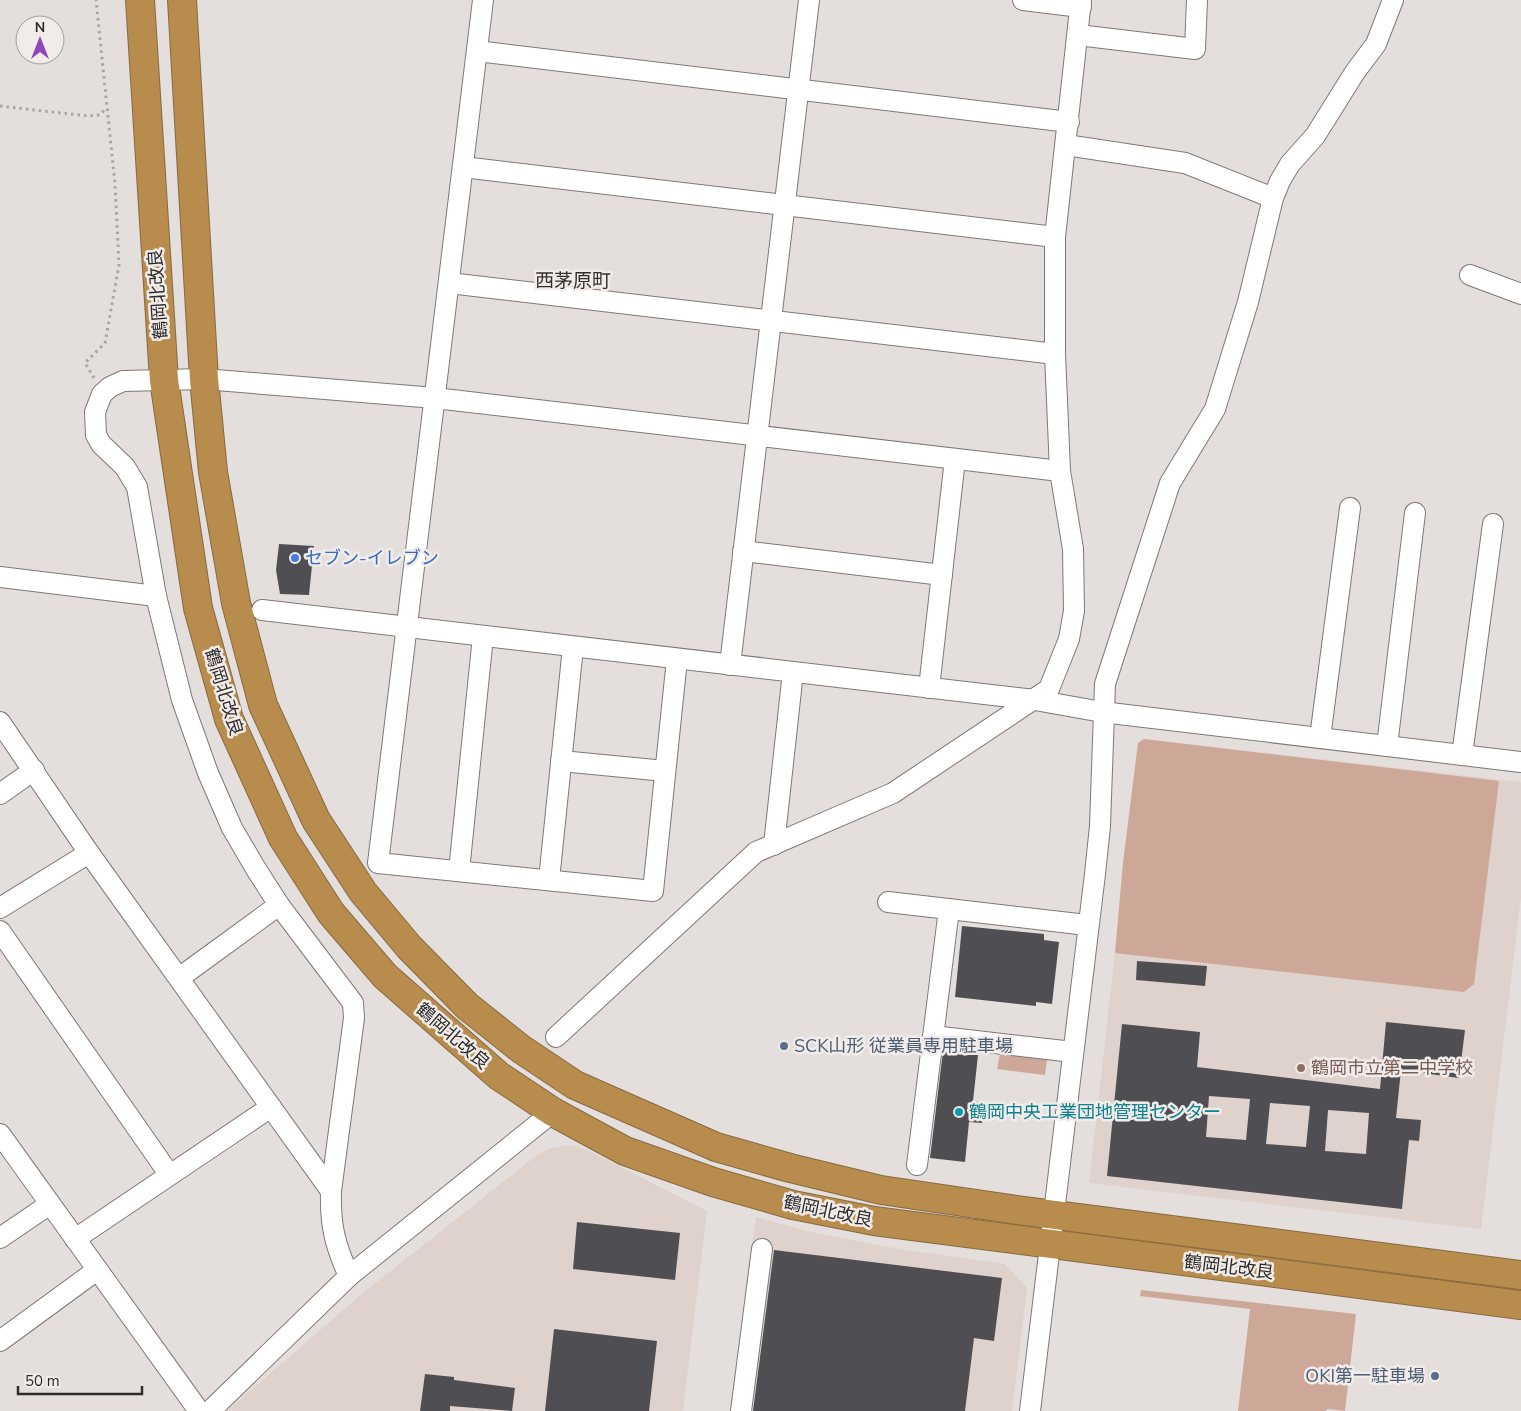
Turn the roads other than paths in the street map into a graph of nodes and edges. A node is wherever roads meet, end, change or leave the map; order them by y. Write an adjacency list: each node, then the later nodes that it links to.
1 (140, 0): 24 (highway, 鶴岡北改良)
2 (182, 0): 23 (highway, 鶴岡北改良)
3 (483, 0): 10 (street)
4 (809, 0): 11 (street)
5 (1023, 0): 8 (street)
6 (1198, 0): 9 (street)
7 (1393, 0): 15 (street)
8 (1081, 3): 9 (street)
9 (1078, 35): 12 (street)
10 (477, 51): 11 (street); 14 (street)
11 (798, 90): 12 (street); 16 (street)
12 (1068, 122): 13 (street)
13 (1066, 145): 15 (street); 17 (street)
14 (463, 167): 16 (street); 19 (street)
15 (1273, 198): 45 (street)
16 (785, 205): 17 (street); 21 (street)
17 (1055, 237): 22 (street)
18 (1470, 275): 20 (street)
19 (449, 283): 21 (street); 25 (street)
20 (1521, 294)
21 (771, 321): 22 (street); 26 (street)
22 (1055, 354): 28 (street)
23 (204, 379): 24 (street); 25 (street); 76 (highway, 鶴岡北改良)
24 (164, 380): 35 (street); 70 (highway, 鶴岡北改良)
25 (436, 398): 26 (street); 37 (street)
26 (757, 436): 27 (street); 32 (street)
27 (956, 459): 28 (street); 33 (street)
28 (1060, 471): 44 (street)
29 (1350, 508): 47 (street)
30 (1415, 513): 48 (street)
31 (1493, 524): 49 (street)
32 (743, 551): 33 (street); 41 (street)
33 (942, 575): 43 (street)
34 (0, 577): 35 (street)
35 (156, 596): 60 (street)
36 (262, 610): 37 (street)
37 (408, 627): 38 (street); 57 (street)
38 (483, 636): 39 (street); 57 (street)
39 (573, 647): 40 (street); 50 (street)
40 (677, 659): 41 (street); 53 (street)
41 (730, 665): 42 (street)
42 (793, 672): 43 (street); 55 (street)
43 (929, 688): 44 (street)
44 (1035, 700): 45 (street); 55 (street)
45 (1102, 712): 47 (street); 63 (street)
46 (0, 722): 52 (street)
47 (1320, 738): 48 (street)
48 (1387, 746): 49 (street)
49 (1462, 755): 51 (street)
50 (561, 761): 53 (street); 58 (street)
51 (1521, 762)
52 (34, 770): 54 (street); 56 (street)
53 (665, 771): 58 (street)
54 (0, 794)
55 (774, 845): 67 (street)
56 (89, 853): 61 (street); 65 (street)
57 (459, 871): 58 (street)
58 (549, 880)
59 (888, 902): 62 (street)
60 (279, 905): 65 (street); 74 (street)
61 (0, 908)
62 (949, 909): 63 (street); 66 (street)
63 (1087, 925): 68 (street)
64 (0, 931): 73 (street)
65 (178, 978): 69 (street)
66 (933, 1036): 68 (street); 72 (street)
67 (556, 1037)
68 (1073, 1052): 76 (street)
69 (271, 1107): 73 (street); 74 (street)
70 (553, 1112): 79 (highway, 鶴岡北改良); 83 (street)
71 (0, 1136): 75 (street)
72 (917, 1165)
73 (169, 1174): 78 (street)
74 (331, 1192): 83 (street)
75 (50, 1204): 77 (street); 78 (street)
76 (1054, 1214): 79 (street); 82 (highway, 鶴岡北改良)
77 (0, 1238)
78 (75, 1239): 81 (street)
79 (1050, 1244): 84 (highway, 鶴岡北改良); 89 (street)
80 (762, 1249): 88 (street)
81 (97, 1270): 85 (street); 86 (street)
82 (1521, 1275)
83 (349, 1276): 87 (street)
84 (1521, 1305)
85 (0, 1341)
86 (199, 1411)
87 (210, 1411)
88 (742, 1411)
89 (1030, 1411)

